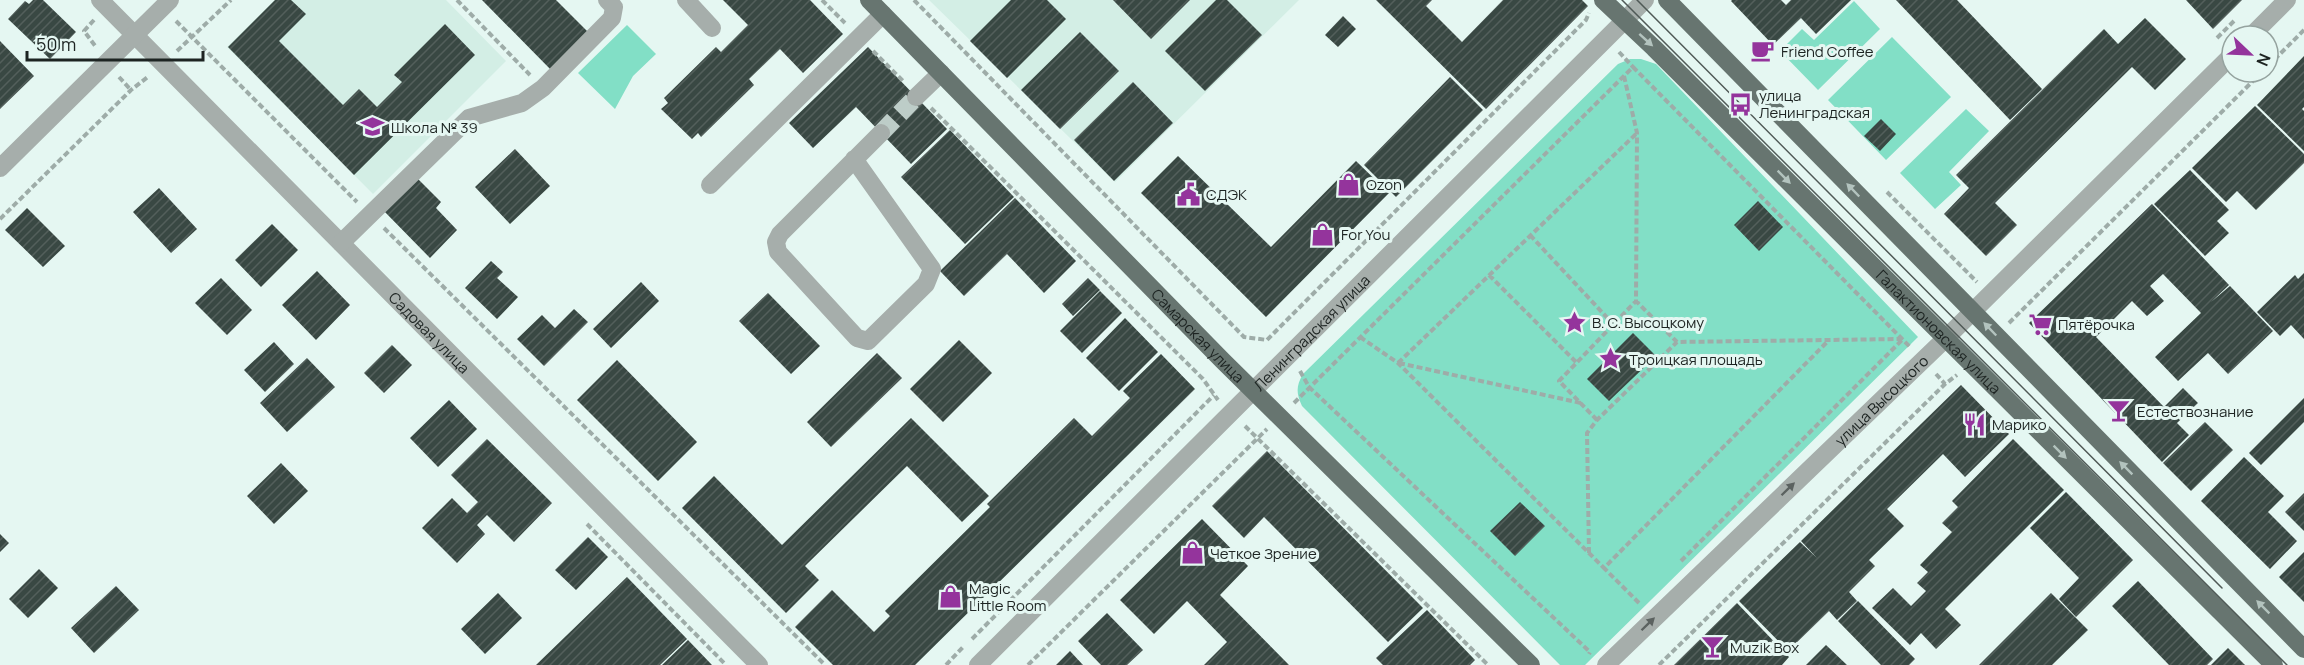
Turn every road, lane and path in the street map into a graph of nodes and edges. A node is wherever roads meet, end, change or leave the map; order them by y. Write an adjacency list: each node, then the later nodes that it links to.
1 (100, 0): 19 (street, Садовая улица)
2 (170, 0): 19 (street)
3 (231, 0): 20 (path)
4 (457, 0): 28 (path)
5 (607, 0): 28 (street)
6 (686, 0): 17 (street)
7 (822, 0): 21 (path)
8 (869, 0): 14 (main road, Самарская улица)
9 (914, 0): 13 (path)
10 (1645, 0): 15 (street, Ленинградская улица)
11 (1667, 0): 41 (main road, one-way to 11)
12 (2288, 0): 16 (street)
13 (1599, 2): 15 (main road, Галактионовская улица)
14 (883, 14): 21 (street); 25 (main road, Самарская улица)
15 (1624, 21): 46 (main road, Галактионовская улица, one-way to 46); 55 (street, Ленинградская улица)
16 (2263, 24)
17 (712, 28)
18 (2304, 30): 22 (path)
19 (136, 34): 23 (street, Садовая улица); 33 (street)
20 (191, 37): 23 (path); 35 (path)
21 (859, 37): 29 (path); 34 (street)
22 (2280, 54)
23 (164, 65): 36 (path); 38 (street, Садовая улица)
24 (2220, 67): 41 (street, улица Высоцкого)
25 (940, 73): 29 (street); 55 (main road, Самарская улица)
26 (1624, 76): 31 (path); 44 (path); 45 (path)
27 (2250, 84): 42 (path)
28 (543, 88): 35 (street)
29 (917, 96): 56 (path)
30 (880, 133): 32 (street)
31 (1637, 133): 37 (path); 40 (path)
32 (854, 159): 32 (street)
33 (0, 168)
34 (710, 185)
35 (370, 214): 38 (street); 73 (path)
36 (0, 219)
37 (1530, 235): 39 (path); 43 (path)
38 (341, 243): 72 (street, Садовая улица)
39 (1488, 275): 50 (path); 51 (path)
40 (1636, 301): 43 (path); 48 (path)
41 (1973, 311): 46 (street, улица Высоцкого); 69 (main road, one-way to 41)
42 (2010, 323)
43 (1613, 324): 51 (path)
44 (1360, 337): 50 (path); 54 (path)
45 (1903, 339): 47 (path); 49 (path); 63 (path)
46 (1945, 339): 49 (street, улица Высоцкого); 80 (main road, Галактионовская улица, one-way to 80)
47 (1829, 340): 48 (path); 64 (path)
48 (1677, 342): 60 (path)
49 (1922, 360): 53 (path); 71 (street, улица Высоцкого, one-way to 49)
50 (1398, 363): 57 (path); 62 (path)
51 (1576, 363): 57 (path)
52 (1957, 376): 53 (path)
53 (1945, 384): 79 (path)
54 (1309, 387): 59 (path); 70 (path)
55 (1254, 392): 58 (street, Ленинградская улица); 59 (main road, Самарская улица)
56 (1214, 395): 58 (path); 74 (path)
57 (1581, 403): 60 (path)
58 (1231, 413): 61 (path); 75 (street, Ленинградская улица)
59 (1279, 417): 61 (path); 78 (main road, Самарская улица)
60 (1597, 420): 62 (path)
61 (1257, 438): 76 (path); 77 (path)
62 (1589, 553): 64 (path)
63 (1680, 562)
64 (1604, 568): 66 (path)
65 (1647, 595): 66 (path)
66 (1639, 603): 67 (path)
67 (1631, 611)
68 (1598, 644): 70 (path)
69 (2304, 649)
70 (1590, 652): 71 (path)
71 (1597, 664)
72 (759, 665)
73 (825, 665)
74 (946, 665)
75 (978, 665)
76 (1029, 665)
77 (1488, 665)
78 (1531, 665)
79 (1659, 665)
80 (2274, 665)

